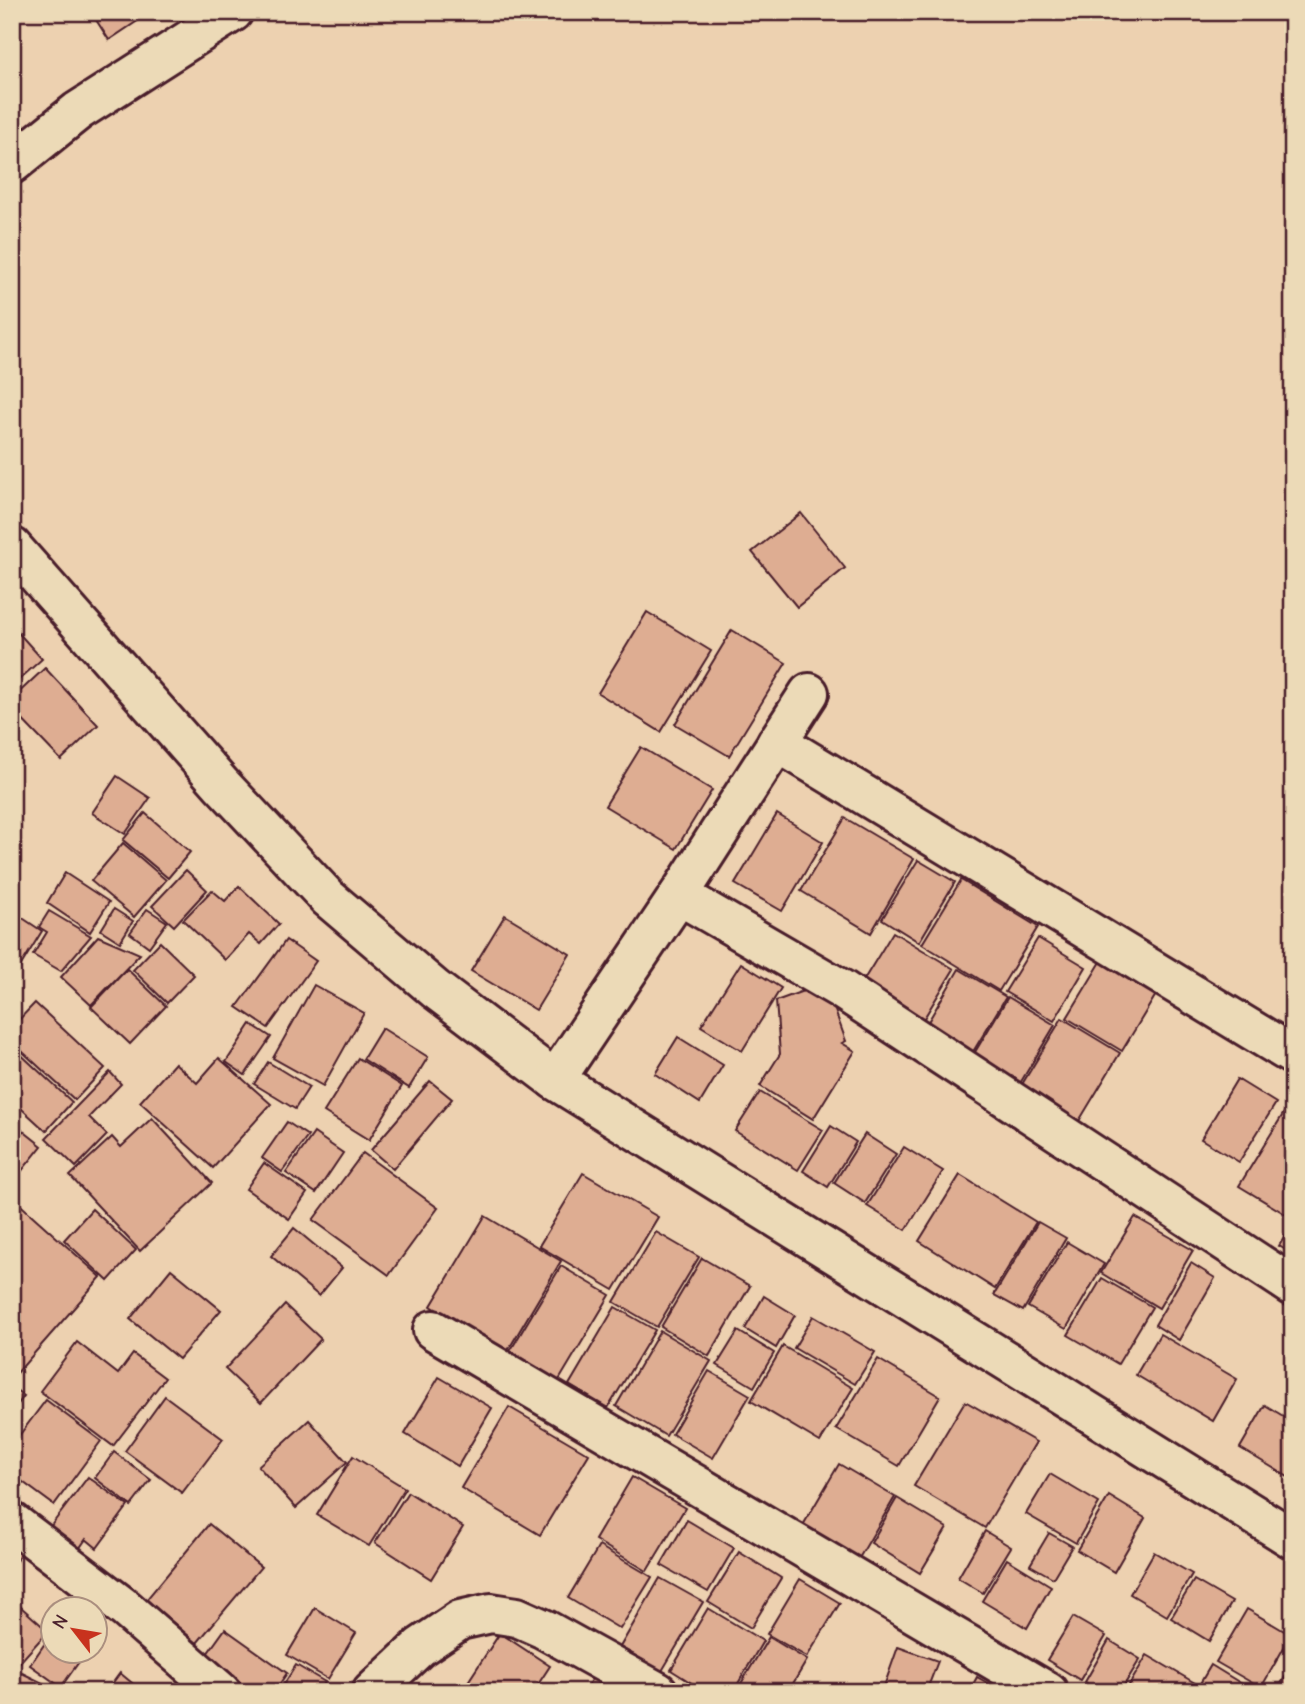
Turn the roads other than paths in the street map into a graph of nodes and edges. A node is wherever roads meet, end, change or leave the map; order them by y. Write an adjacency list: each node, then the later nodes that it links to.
1 (233, 12): 2 (street)
2 (12, 164)
3 (12, 547): 8 (street)
4 (809, 693): 5 (street)
5 (777, 742): 6 (street); 7 (street)
6 (679, 895): 8 (street); 9 (street)
7 (1293, 1055)
8 (555, 1080): 12 (street)
9 (1293, 1286)
10 (433, 1330): 16 (street)
11 (12, 1522): 13 (street)
12 (1293, 1539)
13 (221, 1692)
14 (372, 1692): 15 (street)
15 (658, 1692)
16 (1048, 1692)

